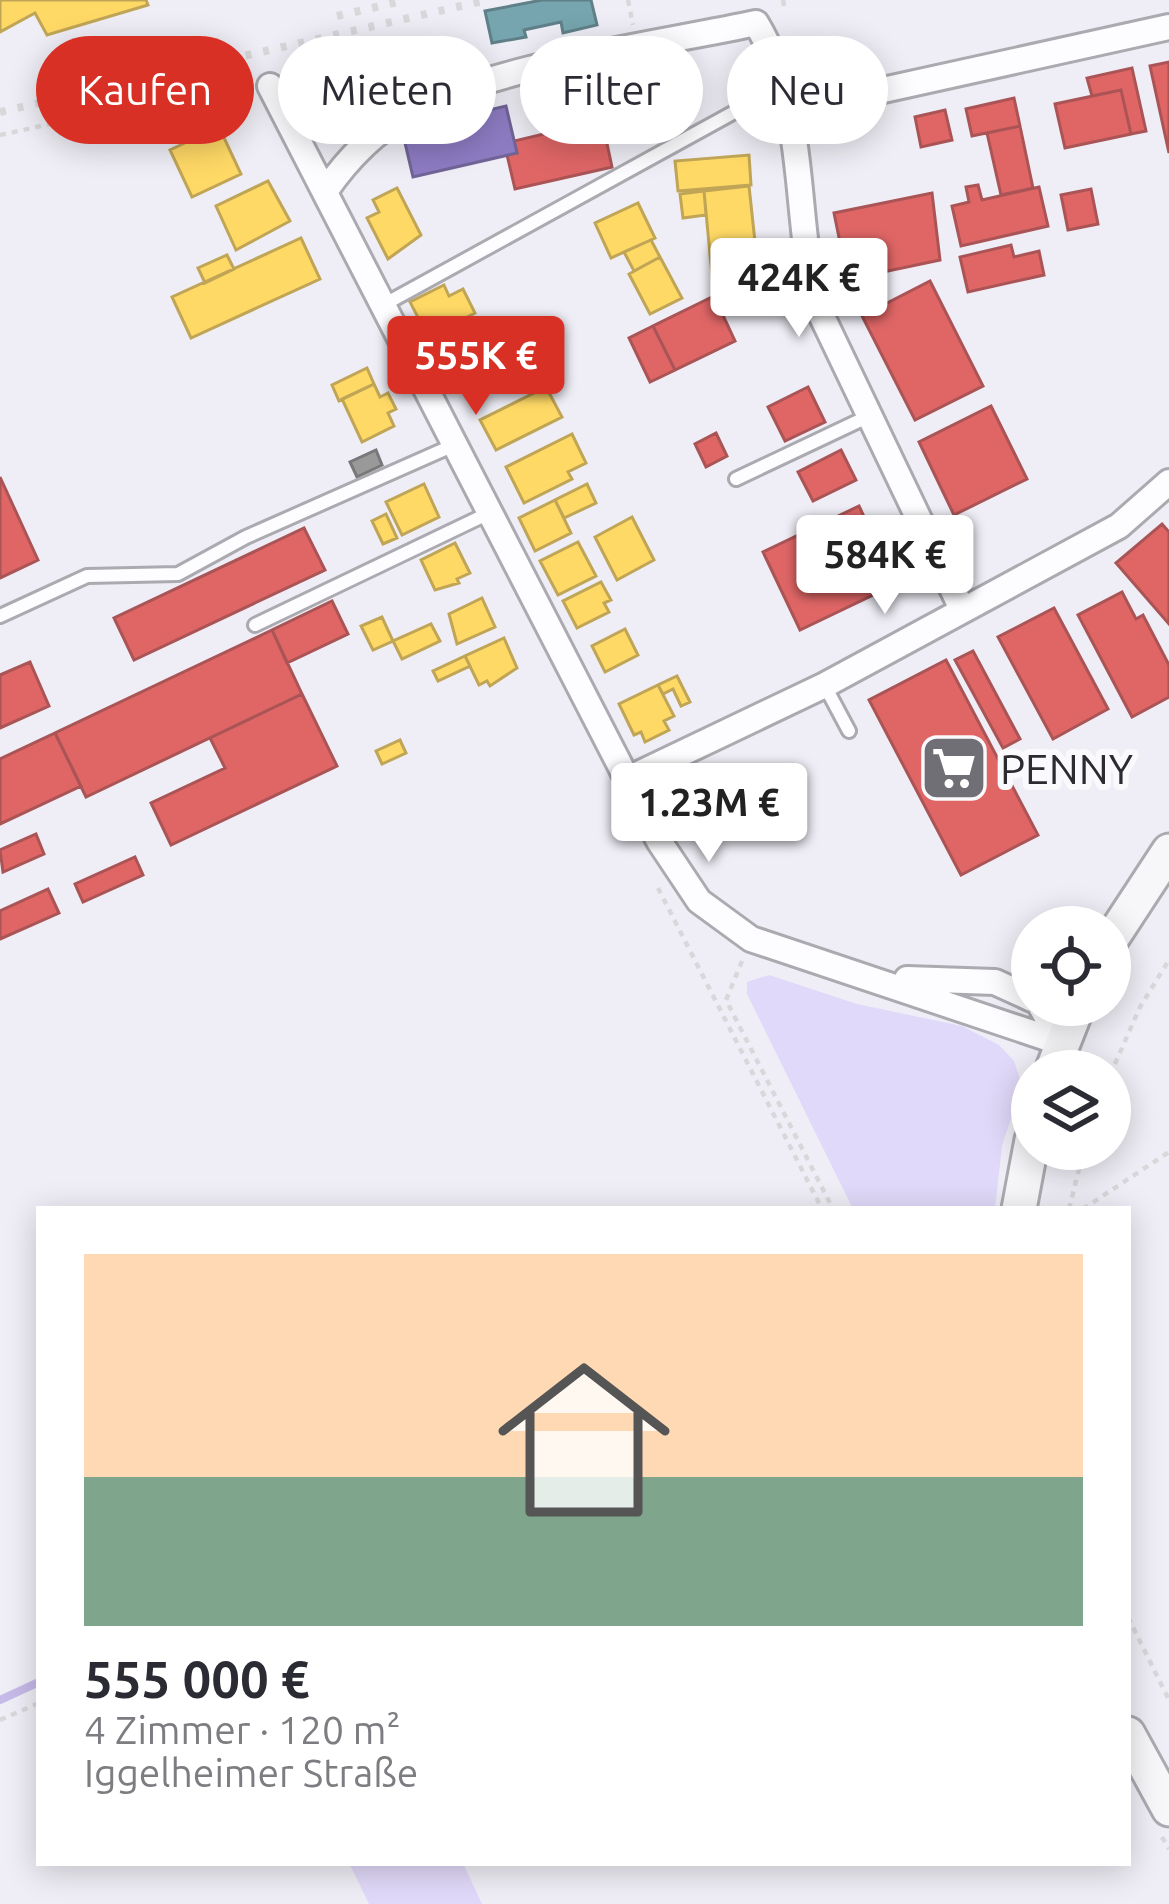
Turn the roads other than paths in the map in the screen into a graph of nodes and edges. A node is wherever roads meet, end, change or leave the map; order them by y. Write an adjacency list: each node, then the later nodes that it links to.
1 (1169, 27): 4 (street)
2 (764, 36): 7 (street)
3 (270, 86): 7 (street)
4 (888, 89)
5 (727, 116): 8 (lane)
6 (797, 144): 9 (street)
7 (326, 190): 8 (street)
8 (385, 304): 10 (street)
9 (867, 418): 11 (lane); 14 (street)
10 (455, 444): 13 (street); 15 (lane)
11 (736, 479)
12 (1169, 482): 14 (street)
13 (489, 513): 16 (lane); 19 (street)
14 (962, 609): 17 (street)
15 (0, 616)
16 (255, 625)
17 (825, 685): 18 (lane); 19 (street)
18 (849, 731)
19 (628, 779): 22 (street)
20 (1169, 851): 21 (main road)
21 (1131, 908)
22 (880, 978): 24 (street); 26 (street)
23 (1011, 981): 24 (street)
24 (995, 982): 25 (street)
25 (1011, 989)
26 (1041, 1050)
27 (1026, 1170): 28 (main road)
28 (1020, 1206)
29 (1131, 1739): 30 (main road)
30 (1169, 1809)

